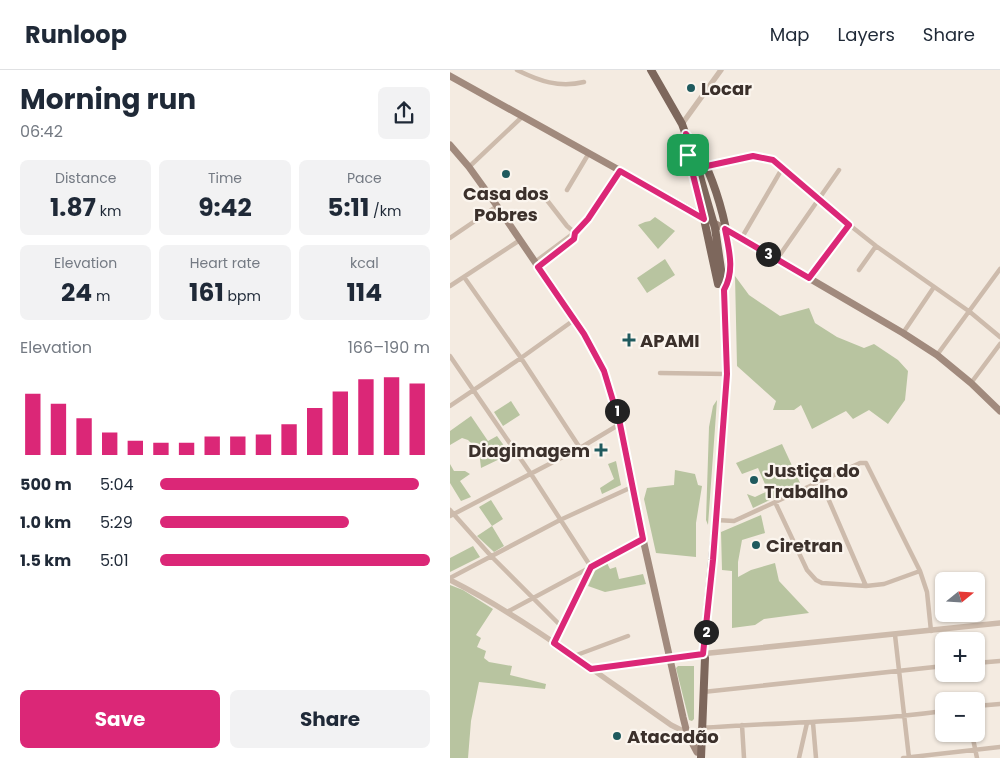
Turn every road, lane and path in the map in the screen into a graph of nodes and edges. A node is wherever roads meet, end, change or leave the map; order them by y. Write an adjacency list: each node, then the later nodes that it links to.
1 (516, 70): 5 (street)
2 (651, 70): 7 (main road)
3 (720, 70): 7 (street)
4 (450, 76): 6 (main road)
5 (584, 82)
6 (523, 116): 10 (main road); 11 (street)
7 (682, 124): 8 (main road)
8 (686, 134): 12 (main road); 20 (main road); 36 (main road)
9 (450, 146): 11 (main road)
10 (589, 153): 15 (main road); 16 (street)
11 (469, 166): 19 (main road)
12 (707, 166): 13 (street); 22 (main road)
13 (783, 167): 18 (street); 25 (street)
14 (839, 170): 18 (street)
15 (620, 171): 20 (main road); 23 (street)
16 (567, 190)
17 (546, 199): 23 (street)
18 (818, 200): 21 (street); 28 (street)
19 (497, 206): 24 (street); 26 (main road)
20 (704, 219): 22 (main road); 37 (main road)
21 (849, 225): 27 (street); 33 (street)
22 (725, 229): 25 (main road); 36 (main road)
23 (575, 233): 29 (street)
24 (450, 238)
25 (741, 239): 28 (main road)
26 (520, 240): 29 (main road); 32 (street)
27 (876, 246): 31 (street); 35 (street)
28 (777, 259): 33 (main road)
29 (537, 264): 39 (main road)
30 (1000, 269): 38 (street)
31 (860, 270)
32 (464, 278): 34 (street); 45 (street)
33 (809, 278): 40 (main road)
34 (450, 286)
35 (934, 287): 38 (street); 40 (street)
36 (724, 290): 37 (main road)
37 (724, 304): 47 (main road)
38 (970, 312): 41 (street); 43 (street)
39 (574, 320): 45 (street); 52 (main road)
40 (903, 333): 43 (main road)
41 (1000, 337)
42 (1000, 344): 48 (street)
43 (937, 355): 48 (main road)
44 (450, 356): 49 (street)
45 (521, 358): 49 (street); 53 (street)
46 (660, 372): 47 (street)
47 (727, 374): 60 (main road)
48 (971, 383): 51 (main road)
49 (473, 390): 50 (street); 54 (street)
50 (450, 406)
51 (1000, 411)
52 (620, 424): 53 (street); 56 (main road)
53 (580, 448): 54 (street)
54 (531, 474): 58 (street); 59 (street)
55 (821, 482): 57 (street); 64 (street); 66 (street)
56 (632, 487): 59 (street); 61 (main road)
57 (775, 502): 60 (street); 66 (street)
58 (451, 514): 62 (street)
59 (560, 520): 62 (street); 63 (street)
60 (716, 520): 75 (main road)
61 (643, 539): 63 (street); 77 (main road)
62 (491, 556): 65 (street); 67 (street)
63 (591, 567): 67 (street); 70 (street)
64 (920, 571): 66 (street); 71 (street)
65 (450, 579): 68 (street)
66 (866, 586)
67 (534, 598): 68 (street); 70 (street)
68 (507, 612): 74 (street)
69 (1000, 624): 71 (street)
70 (562, 627): 74 (street)
71 (931, 631): 72 (street)
72 (895, 635): 75 (street); 82 (street)
73 (628, 636): 76 (street)
74 (554, 643): 76 (street)
75 (703, 654): 77 (street); 83 (main road); 95 (main road)
76 (574, 656): 81 (street)
77 (669, 658): 81 (street); 91 (main road)
78 (1000, 661): 79 (street)
79 (985, 662)
80 (935, 667): 82 (street)
81 (591, 669): 91 (street)
82 (900, 671): 83 (street); 87 (street)
83 (703, 692): 90 (main road)
84 (1000, 704): 85 (street)
85 (985, 705)
86 (935, 712): 87 (street)
87 (904, 717): 88 (street); 99 (street)
88 (810, 723): 89 (street); 97 (street); 98 (street)
89 (742, 725): 90 (street); 96 (street)
90 (702, 728): 95 (main road)
91 (687, 733): 95 (main road)
92 (974, 742): 94 (street)
93 (1000, 747): 94 (street)
94 (975, 750): 99 (street); 100 (street)
95 (698, 756)
96 (744, 758)
97 (799, 758)
98 (816, 758)
99 (907, 758)
100 (977, 758)

